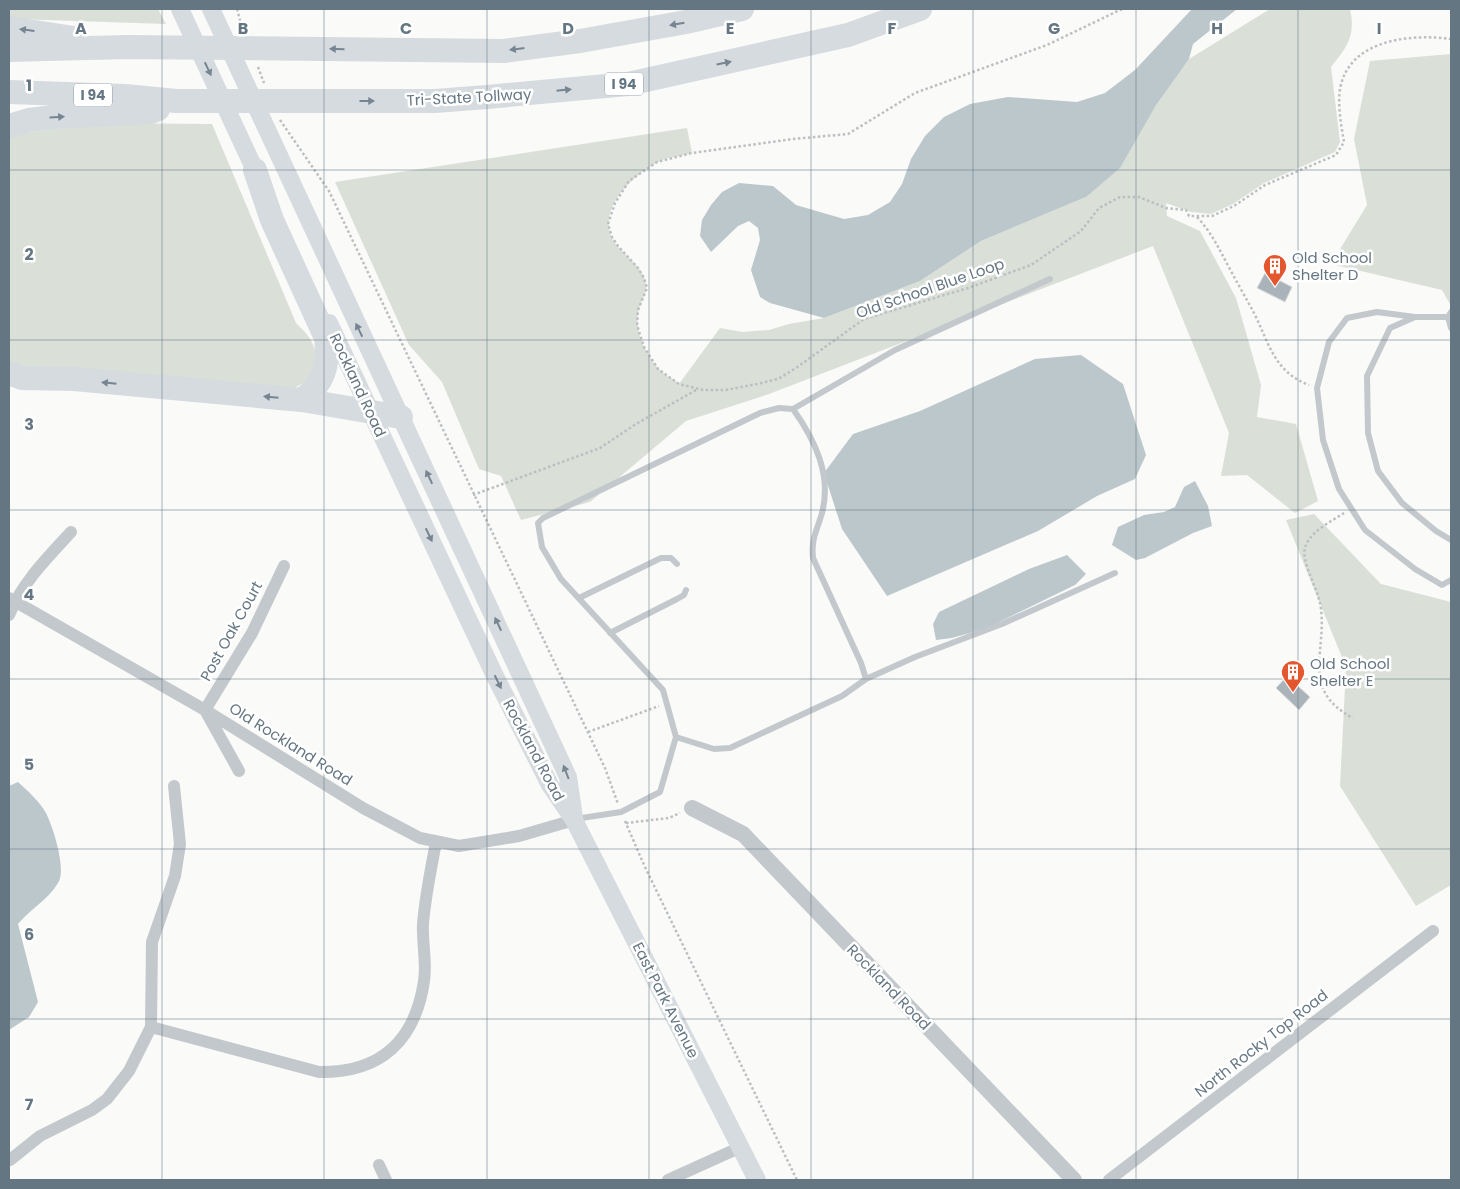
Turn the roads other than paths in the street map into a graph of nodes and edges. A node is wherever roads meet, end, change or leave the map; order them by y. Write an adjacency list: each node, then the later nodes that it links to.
1 (180, 9): 11 (main road, Rockland Road, one-way to 11)
2 (211, 9): 20 (main road, Rockland Road, one-way to 2)
3 (742, 9): 6 (highway, one-way to 6)
4 (920, 9): 9 (highway, Tri-State Tollway / I 94, one-way to 4)
5 (9, 28): 6 (highway, one-way to 5)
6 (127, 47): 7 (highway)
7 (9, 50)
8 (9, 92): 9 (highway, Tri-State Tollway / I 94)
9 (176, 101): 10 (highway, one-way to 9)
10 (9, 126)
11 (255, 170): 17 (highway); 19 (main road, Rockland Road)
12 (1050, 280): 18 (lane)
13 (1450, 315): 14 (lane); 15 (lane)
14 (1415, 317): 22 (lane); 26 (lane)
15 (1451, 328)
16 (9, 373): 17 (highway, one-way to 16)
17 (302, 400): 19 (highway)
18 (793, 409): 28 (lane); 32 (lane)
19 (371, 412): 20 (highway); 38 (main road, Rockland Road, one-way to 38)
20 (401, 417): 38 (main road, Rockland Road, one-way to 20)
21 (71, 532): 29 (street)
22 (1451, 540)
23 (677, 564): 28 (lane)
24 (284, 566): 33 (street, Post Oak Court)
25 (1114, 573): 32 (lane)
26 (1451, 580)
27 (686, 590): 31 (lane)
28 (579, 598): 31 (lane)
29 (12, 600): 30 (street); 33 (street, Old Rockland Road)
30 (9, 615)
31 (610, 633): 34 (lane)
32 (866, 680): 34 (lane)
33 (205, 710): 35 (street); 39 (street, Old Rockland Road)
34 (676, 738): 38 (lane)
35 (239, 771)
36 (174, 786): 41 (street)
37 (692, 808): 48 (street, Rockland Road)
38 (574, 820): 39 (street, Old Rockland Road); 42 (main road, East Park Avenue)
39 (436, 842): 41 (street)
40 (1433, 932): 49 (street, North Rocky Top Road)
41 (151, 1027): 43 (street)
42 (741, 1146): 46 (street); 47 (main road, East Park Avenue)
43 (10, 1160)
44 (379, 1165): 45 (street)
45 (386, 1180)
46 (668, 1180)
47 (757, 1180)
48 (1074, 1180)
49 (1109, 1180)

